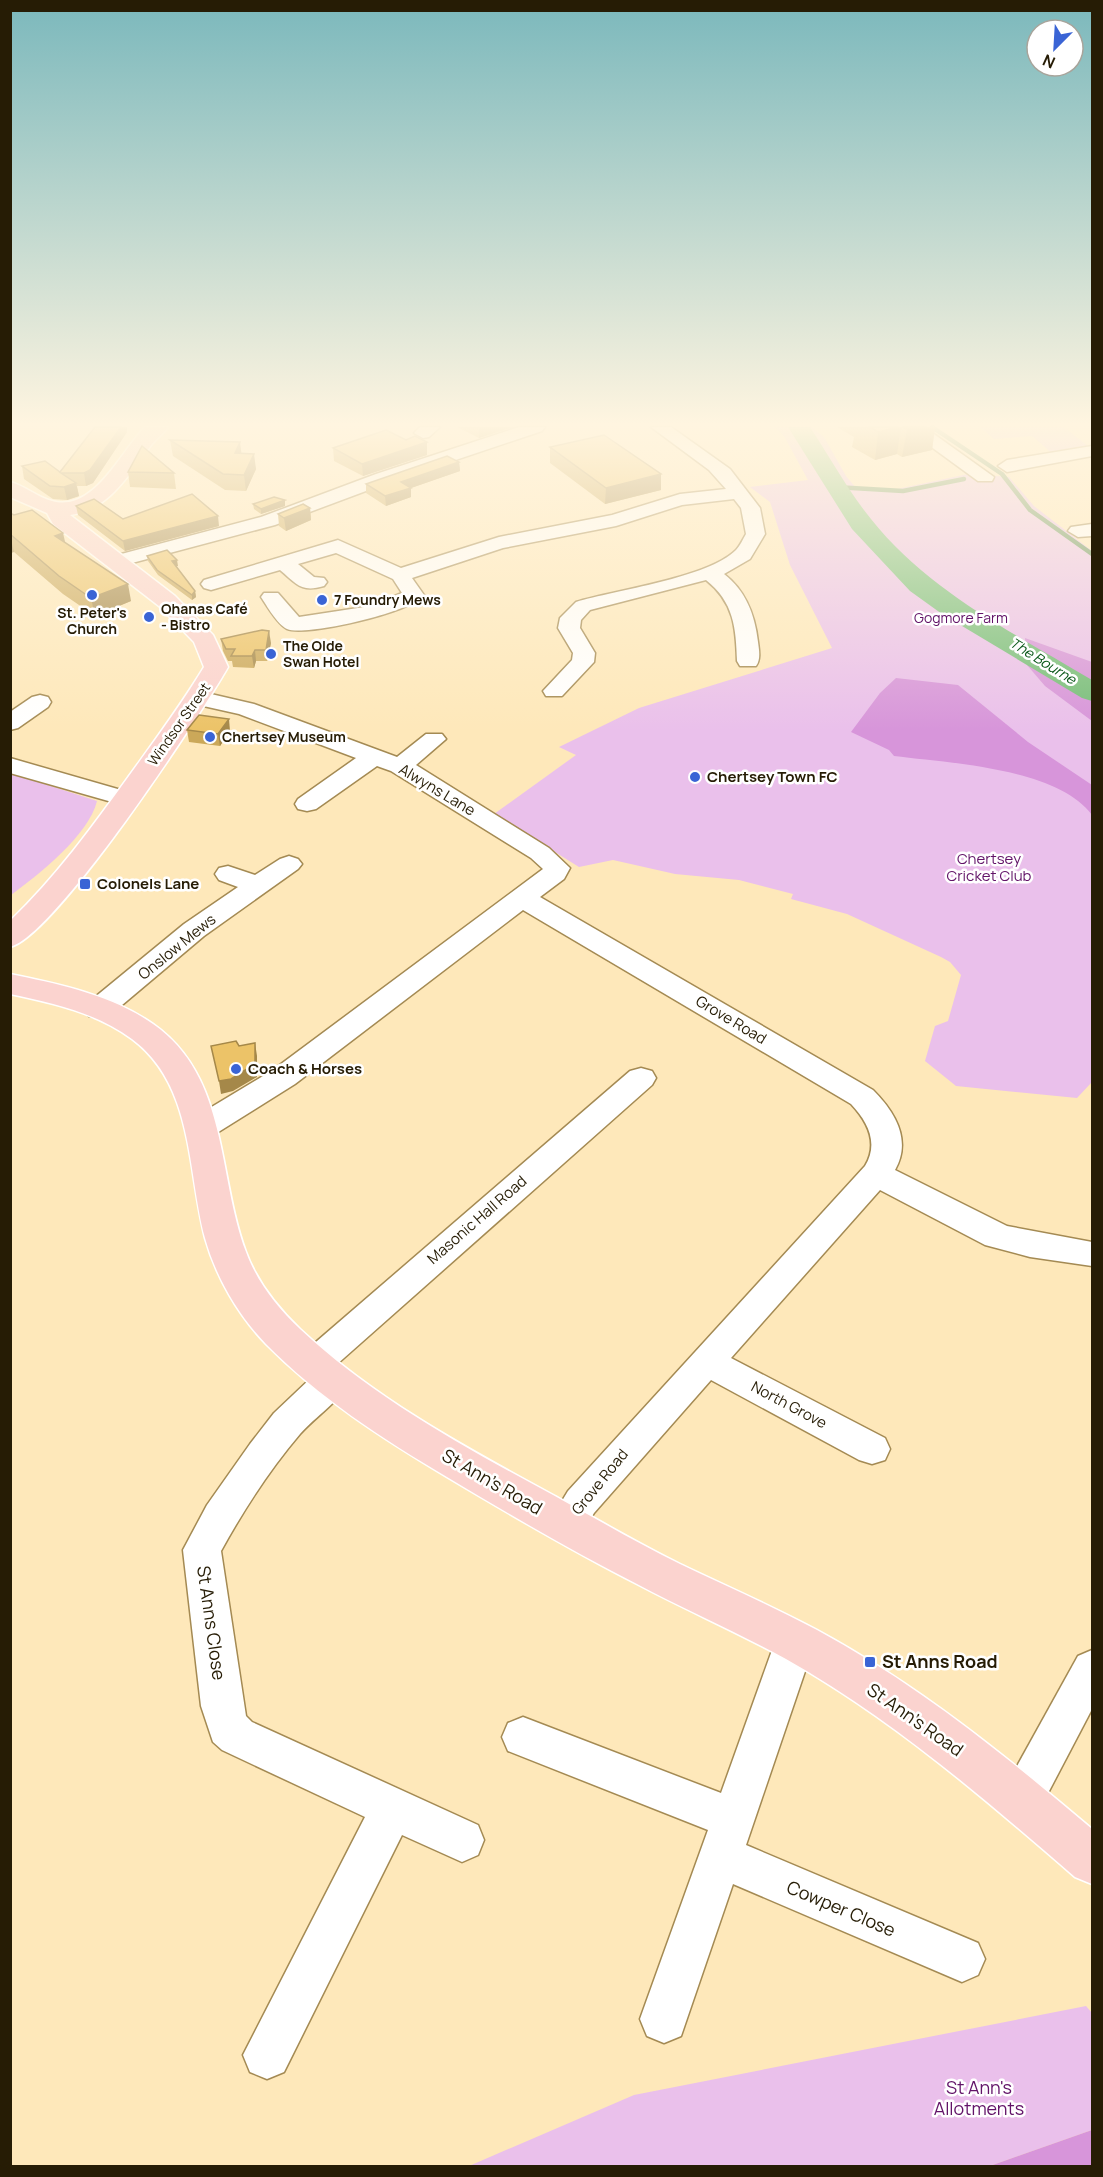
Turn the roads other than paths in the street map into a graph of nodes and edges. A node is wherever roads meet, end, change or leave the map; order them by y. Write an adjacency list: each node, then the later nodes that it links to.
1 (74, 529): 5 (main road)
2 (239, 529): 5 (street)
3 (572, 529): 8 (street)
4 (758, 529): 7 (street)
5 (117, 561): 16 (main road, Windsor Street)
6 (285, 564): 8 (street); 9 (street); 10 (street)
7 (709, 573): 12 (street); 14 (street)
8 (400, 574): 11 (street)
9 (317, 582)
10 (211, 584)
11 (271, 597)
12 (755, 649)
13 (550, 669): 14 (street)
14 (573, 673): 15 (street)
15 (554, 691)
16 (198, 698): 20 (street, Alwyns Lane); 23 (main road, Windsor Street)
17 (40, 702): 18 (street)
18 (10, 723)
19 (434, 739): 22 (street)
20 (373, 757): 22 (street, Alwyns Lane); 24 (street)
21 (10, 765): 23 (street)
22 (400, 766): 29 (street, Alwyns Lane)
23 (126, 799): 25 (main road, Windsor Street)
24 (307, 804)
25 (96, 840): 30 (main road); 31 (main road)
26 (289, 864): 28 (street, Onslow Mews)
27 (228, 874): 28 (street)
28 (257, 885): 33 (street, Onslow Mews)
29 (522, 897): 35 (street); 36 (street, Grove Road)
30 (10, 910)
31 (10, 938)
32 (20, 982): 33 (main road, St Ann's Road)
33 (99, 1009): 35 (main road, St Ann's Road)
34 (641, 1078): 39 (street, Masonic Hall Road)
35 (201, 1128): 39 (main road, St Ann's Road)
36 (876, 1174): 37 (street); 38 (street, Grove Road)
37 (1092, 1254)
38 (705, 1361): 40 (street, North Grove); 41 (street, Grove Road)
39 (324, 1372): 41 (main road, St Ann's Road); 46 (street, St Anns Close)
40 (872, 1449)
41 (567, 1524): 42 (main road, St Ann's Road)
42 (795, 1641): 45 (main road, St Ann's Road); 47 (street)
43 (1092, 1669): 45 (street)
44 (524, 1737): 47 (street, Cowper Close)
45 (1021, 1801): 49 (main road, St Ann's Road)
46 (393, 1808): 48 (street, St Anns Close); 52 (street)
47 (727, 1838): 50 (street, Cowper Close); 51 (street)
48 (462, 1840)
49 (1092, 1860)
50 (962, 1959)
51 (664, 2019)
52 (267, 2055)

